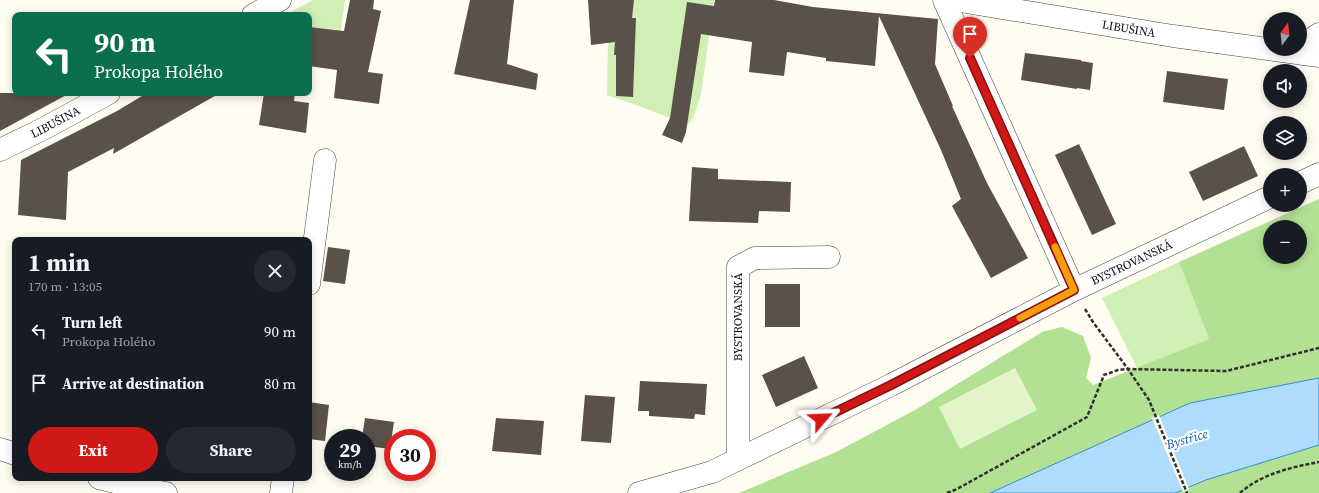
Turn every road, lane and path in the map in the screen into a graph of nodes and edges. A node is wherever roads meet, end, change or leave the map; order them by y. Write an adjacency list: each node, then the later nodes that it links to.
1 (280, 0): 4 (street)
2 (944, 0): 15 (street)
3 (954, 0): 6 (street, LIBUŠINA)
4 (258, 12)
5 (1319, 34): 6 (street, LIBUŠINA)
6 (1311, 55)
7 (104, 96): 8 (street, LIBUŠINA)
8 (0, 150)
9 (325, 160): 14 (street)
10 (1319, 174): 11 (street)
11 (1307, 180)
12 (1263, 200): 15 (street, BYSTROVANSKÁ)
13 (829, 257): 21 (street, BYSTROVANSKÁ)
14 (312, 261)
15 (1074, 290): 21 (street, BYSTROVANSKÁ)
16 (1093, 322): 18 (path)
17 (1319, 348): 18 (path)
18 (1128, 369): 28 (path); 29 (path)
19 (0, 449): 20 (street)
20 (12, 453)
21 (738, 459): 27 (street, BYSTROVANSKÁ)
22 (1319, 462): 30 (path)
23 (110, 481): 25 (street)
24 (283, 481): 26 (street)
25 (166, 493)
26 (281, 493)
27 (639, 493)
28 (947, 493)
29 (1187, 493)
30 (1240, 493)

